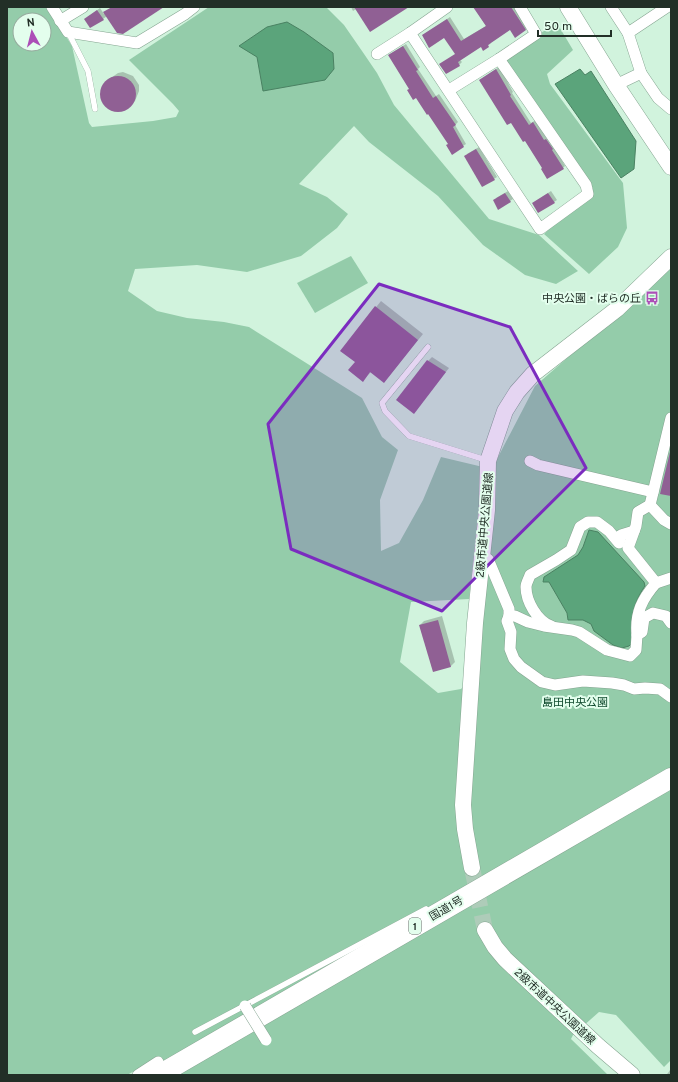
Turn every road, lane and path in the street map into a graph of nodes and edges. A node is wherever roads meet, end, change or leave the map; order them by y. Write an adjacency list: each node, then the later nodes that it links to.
1 (52, 7): 9 (street)
2 (83, 7): 9 (street)
3 (194, 7): 10 (street)
4 (447, 7): 11 (street)
5 (520, 7): 14 (street)
6 (568, 7): 16 (street)
7 (612, 7): 12 (street)
8 (667, 7): 12 (street)
9 (60, 21): 10 (street)
10 (68, 32): 18 (lane)
11 (410, 33): 13 (street); 17 (street)
12 (628, 33): 15 (street)
13 (377, 54)
14 (499, 59): 17 (street); 17 (street)
15 (641, 73): 16 (street); 19 (street)
16 (616, 85): 20 (street)
17 (449, 90)
18 (95, 109)
19 (671, 109)
20 (671, 167)
21 (671, 257): 24 (street, 2級市道中央公園道線)
22 (428, 347): 24 (lane)
23 (671, 418): 26 (street)
24 (488, 461): 39 (street, 2級市道中央公園道線)
25 (530, 461): 26 (street)
26 (653, 492): 27 (street)
27 (650, 505): 28 (street); 29 (street)
28 (671, 524)
29 (624, 546): 32 (street); 35 (street)
30 (488, 558): 33 (street)
31 (671, 578): 32 (street)
32 (656, 583): 36 (street)
33 (509, 616): 35 (street); 37 (street)
34 (671, 623): 36 (street)
35 (557, 628): 36 (street)
36 (637, 635)
37 (671, 697)
38 (671, 778): 45 (highway, 国道1号 / 1)
39 (472, 868)
40 (426, 908): 42 (lane)
41 (485, 930): 47 (street, 2級市道中央公園道線)
42 (245, 1006): 43 (lane); 44 (street, bridge)
43 (195, 1032)
44 (266, 1040)
45 (159, 1069): 46 (street)
46 (138, 1075)
47 (632, 1075)

